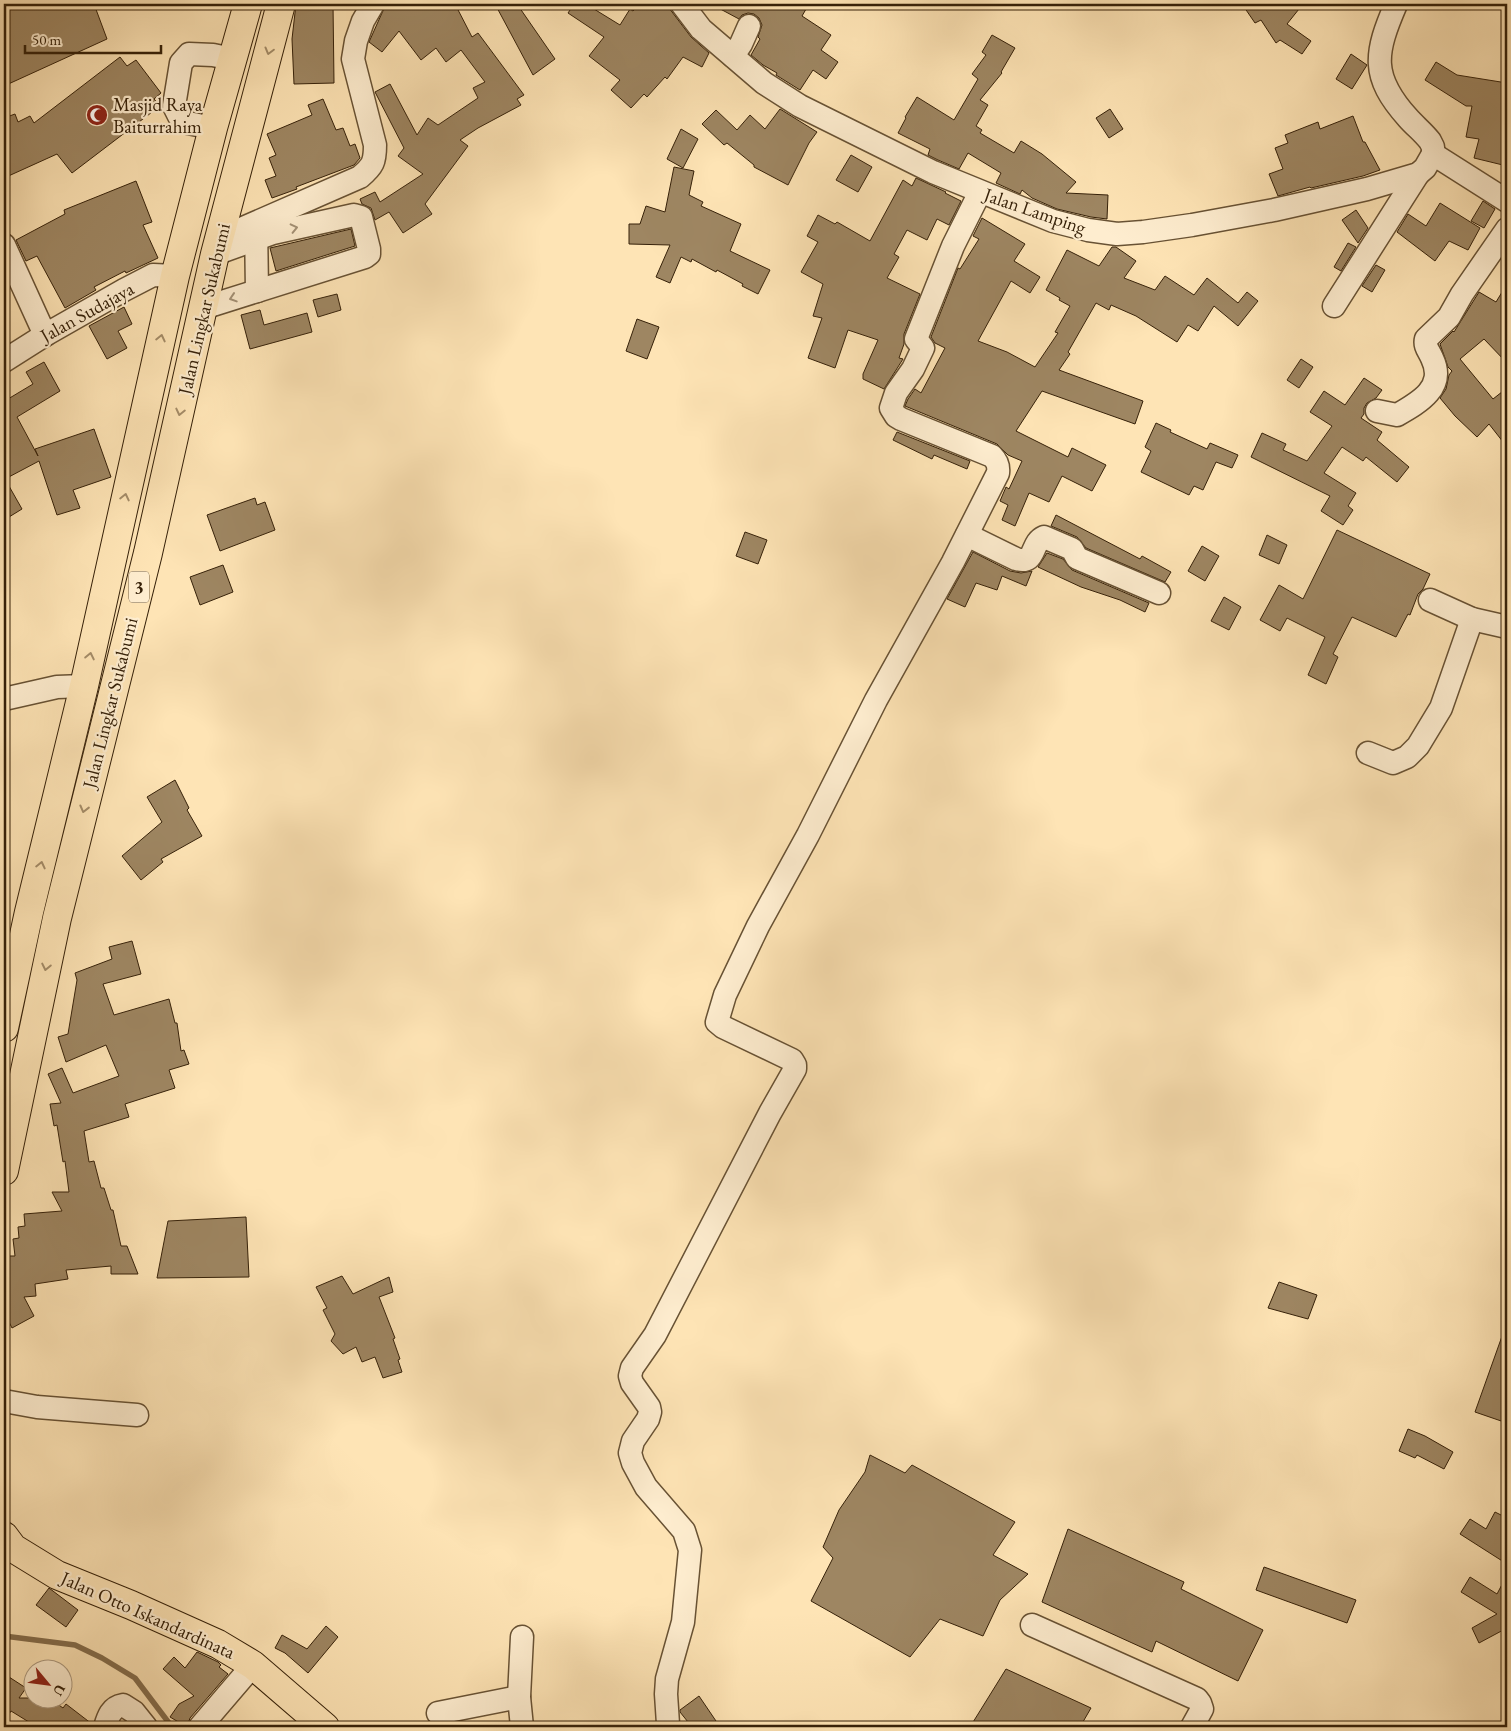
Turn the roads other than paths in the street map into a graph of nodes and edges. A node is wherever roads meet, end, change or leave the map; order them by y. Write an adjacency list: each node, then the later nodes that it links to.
1 (248, 4): 8 (main road, Jalan Lingkar Sukabumi / 3)
2 (281, 4): 17 (main road, Jalan Lingkar Sukabumi / 3, one-way to 17)
3 (373, 4): 15 (street)
4 (682, 4): 7 (street, Jalan Lamping)
5 (1396, 4): 10 (street)
6 (749, 26): 7 (street)
7 (733, 56): 12 (street, Jalan Lamping)
8 (232, 59): 9 (main road, Jalan Lingkar Sukabumi / 3); 9 (street)
9 (213, 128): 18 (main road, Jalan Lingkar Sukabumi / 3)
10 (1433, 154): 11 (street); 13 (street)
11 (1418, 174): 12 (street, Jalan Lamping); 20 (street)
12 (980, 192): 25 (street)
13 (1507, 201)
14 (1507, 229): 24 (street)
15 (256, 230): 17 (street); 19 (street); 19 (street, one-way to 19)
16 (4, 246): 22 (street)
17 (217, 246): 21 (main road, Jalan Lingkar Sukabumi / 3)
18 (175, 276): 22 (street, Jalan Sudajaya); 26 (main road, Jalan Lingkar Sukabumi / 3, one-way to 18)
19 (257, 290): 21 (street, one-way to 21)
20 (1334, 306)
21 (203, 308): 27 (main road, Jalan Lingkar Sukabumi / 3, one-way to 27)
22 (45, 335): 23 (street, Jalan Sudajaya)
23 (4, 361)
24 (1377, 411)
25 (966, 535): 28 (street); 45 (street)
26 (113, 547): 27 (main road); 32 (main road, Jalan Lingkar Sukabumi / 3, one-way to 26)
27 (148, 553): 36 (main road, Jalan Lingkar Sukabumi / 3, one-way to 36)
28 (1159, 593)
29 (1430, 600): 30 (street)
30 (1472, 618): 31 (street); 34 (street)
31 (1507, 626)
32 (84, 686): 33 (street); 35 (main road, Jalan Lingkar Sukabumi / 3, one-way to 32)
33 (4, 699)
34 (1368, 753)
35 (4, 1028)
36 (4, 1172)
37 (4, 1401): 38 (street)
38 (137, 1415)
39 (7, 1543): 42 (main road, Jalan Otto Iskandardinata)
40 (1032, 1625): 51 (street)
41 (522, 1637): 43 (street)
42 (253, 1665): 48 (street); 49 (main road, Jalan Otto Iskandardinata)
43 (519, 1697): 44 (street); 50 (street)
44 (438, 1713)
45 (668, 1724)
46 (105, 1727): 47 (street)
47 (146, 1727)
48 (200, 1727)
49 (325, 1727)
50 (522, 1727)
51 (1192, 1727)

